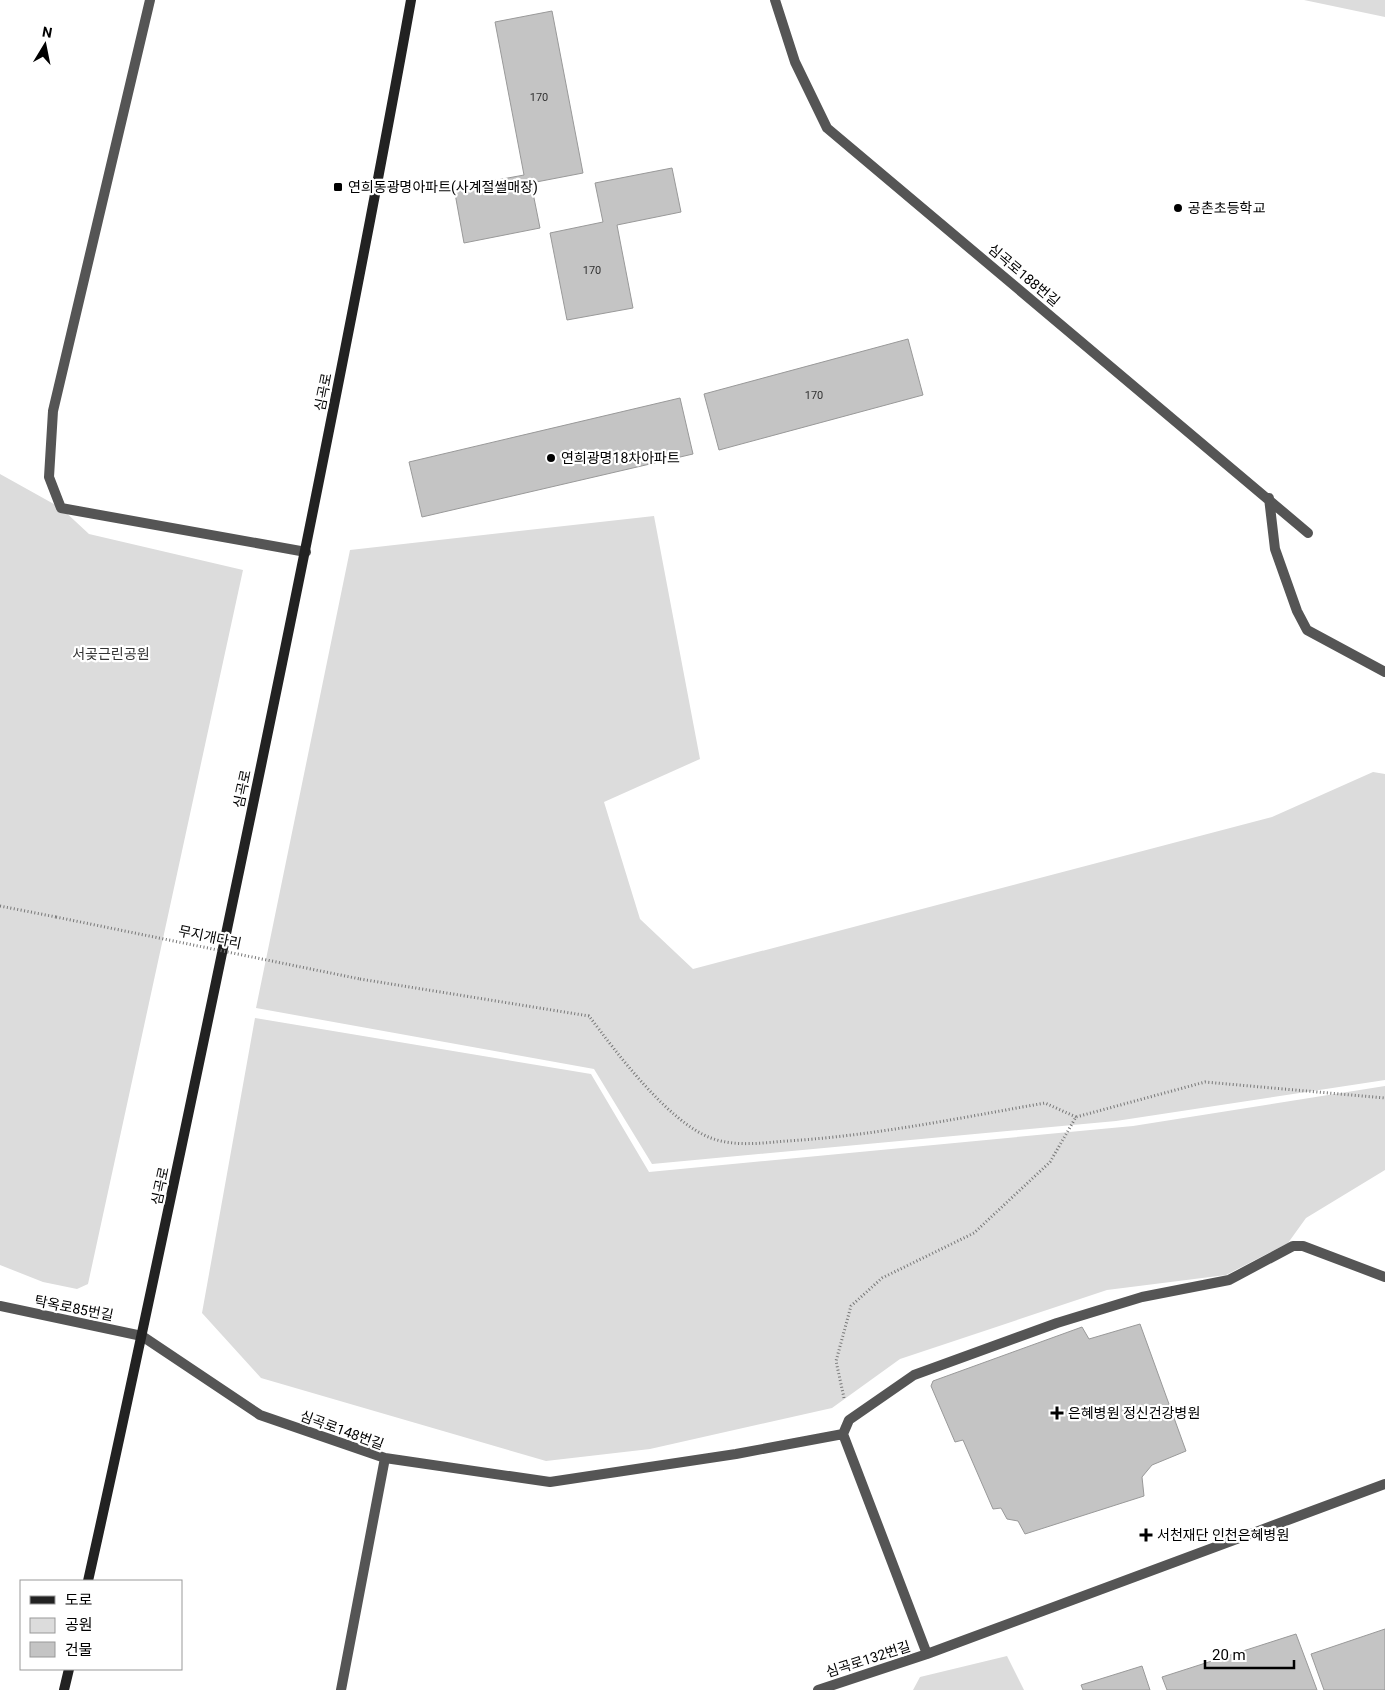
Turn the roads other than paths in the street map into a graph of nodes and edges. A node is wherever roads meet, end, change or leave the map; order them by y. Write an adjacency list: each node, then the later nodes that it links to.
1 (150, 0): 6 (street)
2 (411, 0): 6 (street, 심곡로)
3 (776, 0): 4 (street, 심곡로188번길)
4 (1269, 498): 5 (street, 심곡로188번길); 7 (street)
5 (1308, 533)
6 (306, 552): 10 (street, 심곡로)
7 (1385, 672)
8 (1385, 1277): 11 (street)
9 (0, 1306): 10 (street, 탁옥로85번길)
10 (142, 1336): 12 (street, 심곡로148번길); 14 (street, 심곡로)
11 (842, 1434): 12 (street); 15 (street)
12 (385, 1458): 18 (street, 심곡로148번길)
13 (1385, 1484): 15 (street, 심곡로132번길)
14 (88, 1580)
15 (927, 1654): 19 (street, 심곡로132번길)
16 (69, 1670): 17 (street)
17 (64, 1690)
18 (341, 1690)
19 (818, 1690)

